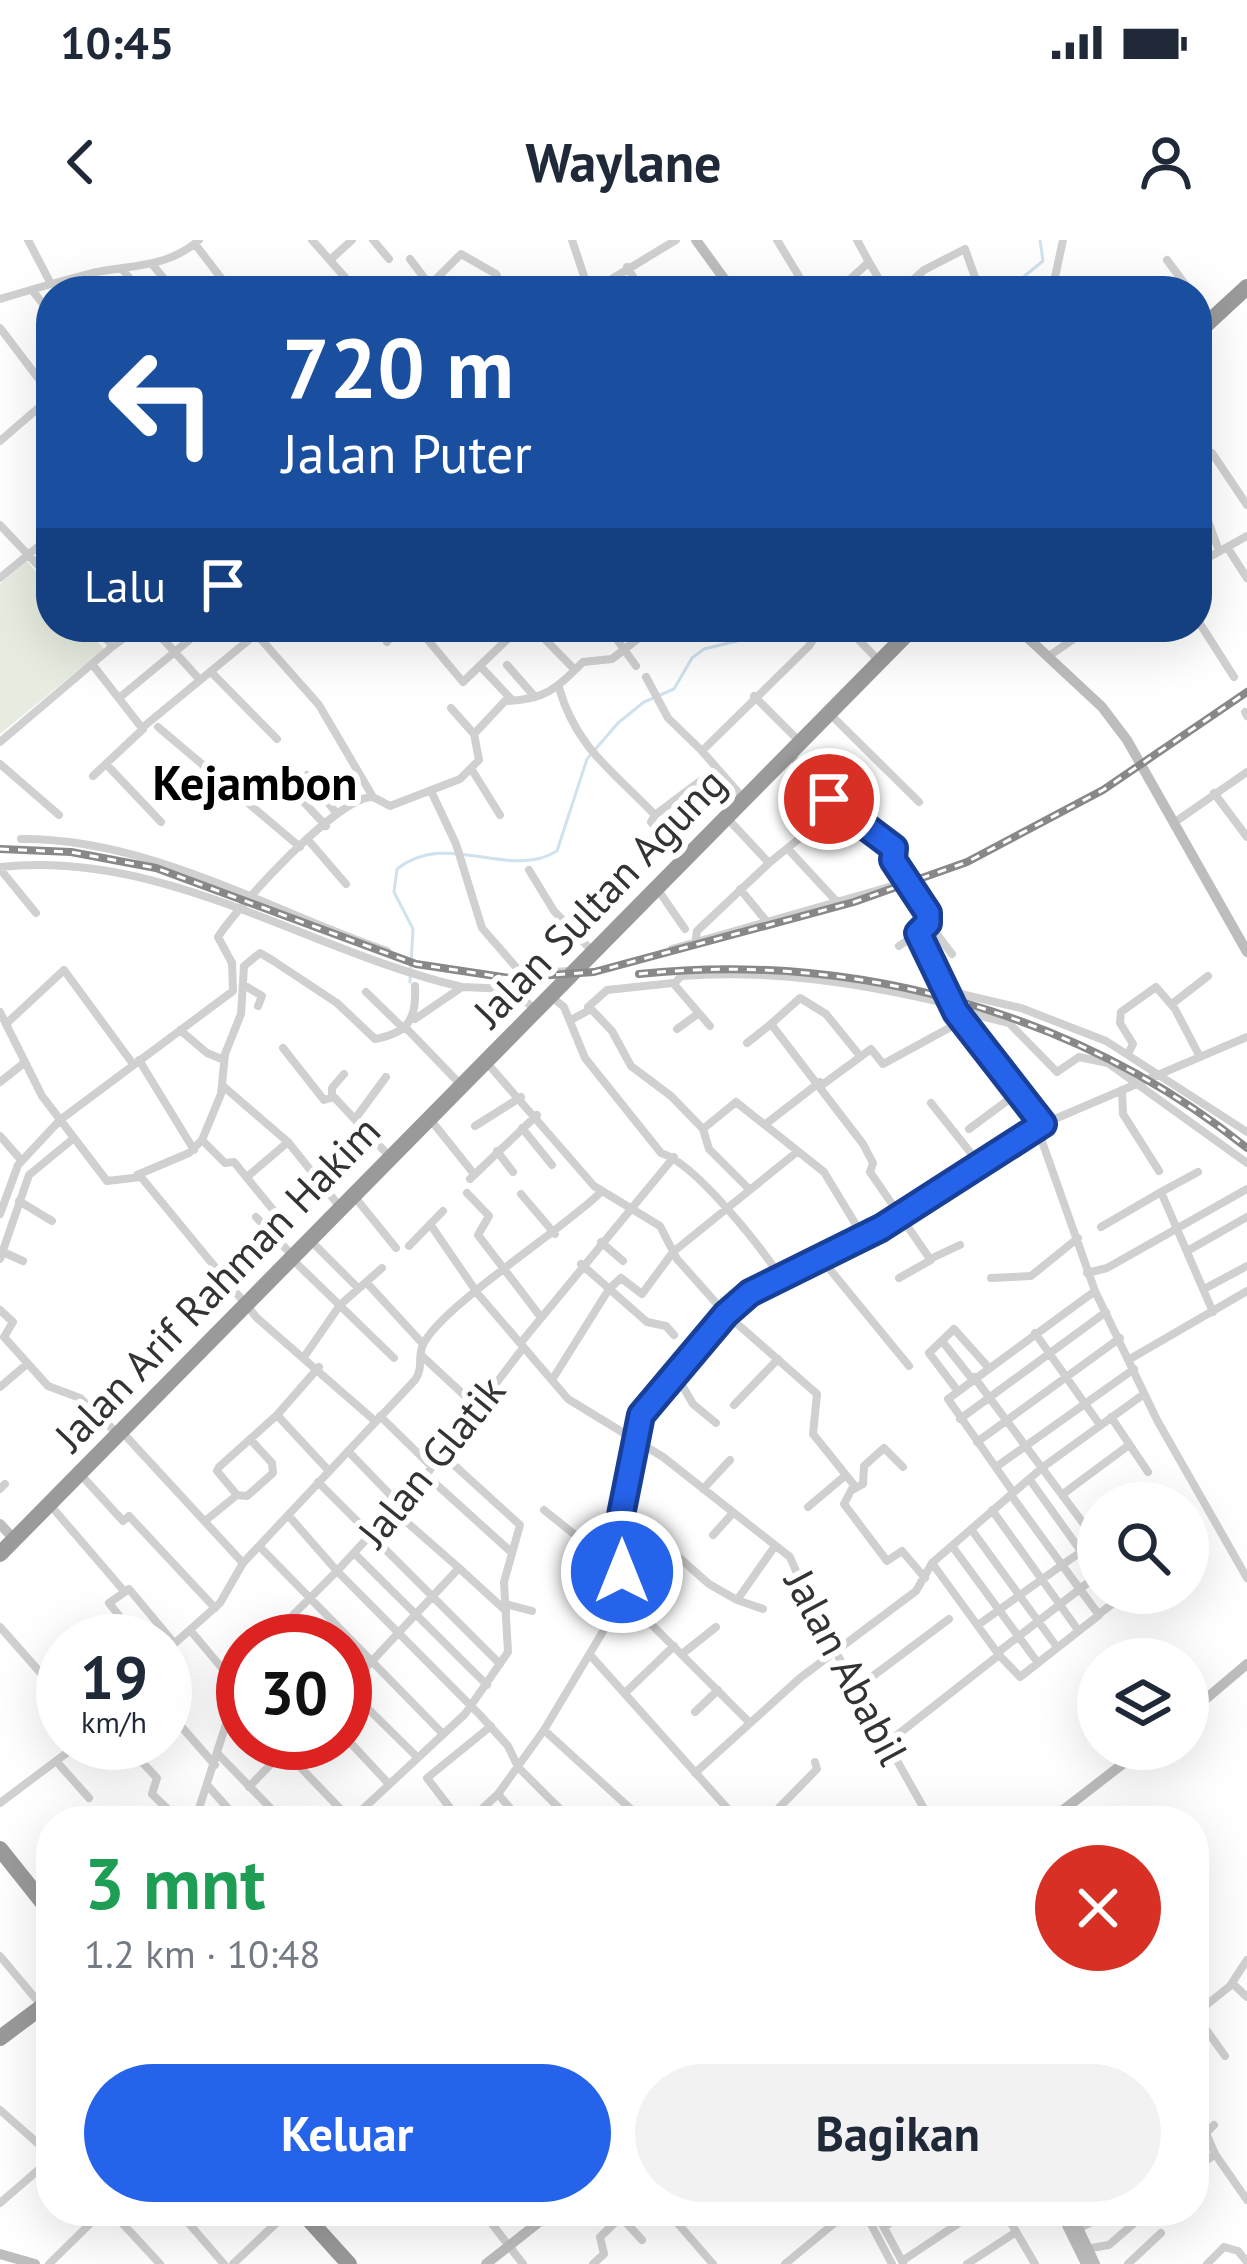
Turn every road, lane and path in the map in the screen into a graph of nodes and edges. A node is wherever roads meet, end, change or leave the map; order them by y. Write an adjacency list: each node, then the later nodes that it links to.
1 (28, 240): 22 (street)
2 (312, 240): 15 (street)
3 (352, 240): 15 (street)
4 (373, 240): 13 (street)
5 (572, 240): 31 (street)
6 (676, 240): 19 (street)
7 (696, 240): 34 (main road)
8 (777, 240): 35 (street)
9 (857, 240): 17 (street)
10 (1063, 240): 40 (street)
11 (197, 242): 18 (street); 26 (street)
12 (963, 244): 38 (street); 39 (street)
13 (389, 259)
14 (410, 259): 28 (street)
15 (330, 260): 27 (street)
16 (1167, 260): 41 (street)
17 (869, 262): 36 (street); 37 (street)
18 (152, 264): 20 (street); 25 (street)
19 (627, 267): 32 (street); 33 (street)
20 (122, 269): 21 (street); 24 (street)
21 (90, 274): 23 (street)
22 (47, 276)
23 (82, 276)
24 (128, 276)
25 (162, 276)
26 (221, 276)
27 (344, 276)
28 (423, 276)
29 (439, 276): 30 (street)
30 (497, 276)
31 (589, 276)
32 (614, 276)
33 (633, 276)
34 (722, 276)
35 (799, 276)
36 (854, 276)
37 (877, 276)
38 (917, 276)
39 (975, 276)
40 (1055, 276)
41 (1179, 276)
42 (1247, 287): 47 (highway)
43 (36, 289): 44 (street)
44 (32, 290): 45 (street); 46 (street)
45 (36, 295)
46 (0, 299)
47 (1212, 319)
48 (0, 328): 49 (street)
49 (36, 376)
50 (36, 409): 51 (street)
51 (0, 441)
52 (1212, 453): 53 (street)
53 (1247, 505)
54 (0, 526): 59 (street)
55 (1212, 526): 58 (street)
56 (1247, 536): 58 (street)
57 (36, 548): 59 (street)
58 (1223, 549): 60 (street); 63 (street)
59 (28, 555): 61 (street); 62 (street)
60 (1212, 555)
61 (36, 564)
62 (0, 578)
63 (1247, 578)
64 (109, 642): 81 (street)
65 (119, 642): 81 (street)
66 (166, 642): 82 (street)
67 (188, 642): 82 (street)
68 (241, 642): 91 (street)
69 (264, 642): 119 (street)
70 (429, 642): 88 (street)
71 (505, 642): 88 (street)
72 (548, 642): 90 (street)
73 (617, 642): 83 (street)
74 (635, 642): 83 (street)
75 (812, 642): 96 (street)
76 (861, 642): 85 (street)
77 (900, 642): 85 (highway, Jalan Sultan Agung)
78 (1033, 642): 84 (main road)
79 (1069, 642): 84 (street)
80 (1212, 642): 93 (street)
81 (113, 646): 86 (street)
82 (176, 652): 94 (street); 97 (street)
83 (623, 652): 89 (street); 90 (street)
84 (1048, 656): 129 (main road)
85 (881, 663): 101 (highway, Jalan Sultan Agung)
86 (92, 664): 97 (street); 106 (street)
87 (508, 665): 98 (street)
88 (480, 666): 99 (street)
89 (636, 666)
90 (575, 670): 95 (street)
91 (211, 672): 94 (street); 105 (street)
92 (646, 677): 108 (street)
93 (1234, 677)
94 (200, 680): 103 (street)
95 (559, 688): 98 (street); 126 (street)
96 (754, 696): 107 (street); 108 (street)
97 (119, 698): 103 (street)
98 (535, 698): 99 (street)
99 (512, 700): 104 (street)
100 (452, 708): 104 (street)
101 (832, 716): 107 (highway, Jalan Sultan Agung); 121 (street)
102 (158, 728): 133 (street)
103 (145, 731): 110 (street)
104 (474, 734): 111 (street)
105 (277, 739)
106 (0, 742)
107 (796, 750): 120 (highway, Jalan Sultan Agung); 122 (street)
108 (702, 751): 112 (street)
109 (0, 764): 124 (street)
110 (106, 764): 114 (street); 128 (street)
111 (472, 770): 117 (street); 125 (street)
112 (715, 770): 120 (street); 126 (street)
113 (1247, 772): 118 (street)
114 (93, 776)
115 (307, 776): 123 (street)
116 (290, 787): 130 (street)
117 (431, 790): 119 (street); 158 (street)
118 (1214, 793): 129 (street); 131 (street)
119 (373, 797): 123 (street)
120 (744, 799): 127 (highway, Jalan Sultan Agung)
121 (919, 802)
122 (837, 808): 134 (street); 139 (street)
123 (338, 814): 130 (street)
124 (59, 815)
125 (500, 815)
126 (655, 815): 135 (street)
127 (726, 817): 135 (highway, Jalan Sultan Agung); 136 (street)
128 (161, 822)
129 (1175, 822): 156 (main road)
130 (326, 826): 133 (street)
131 (1247, 837)
132 (21, 838): 143 (street)
133 (304, 844): 140 (street); 143 (street)
134 (788, 849): 136 (street); 144 (street)
135 (686, 855): 141 (highway, Jalan Sultan Agung)
136 (769, 863): 142 (street)
137 (0, 868): 145 (street); 146 (street)
138 (529, 870): 154 (street)
139 (910, 881): 144 (street); 148 (street)
140 (346, 884)
141 (655, 886): 149 (street); 154 (highway, Jalan Sultan Agung)
142 (740, 890): 147 (street); 151 (street)
143 (250, 897): 145 (street); 155 (street)
144 (838, 903): 147 (street)
145 (240, 910): 160 (street); 161 (street)
146 (36, 913)
147 (767, 922): 151 (street)
148 (928, 923): 150 (street); 157 (street)
149 (685, 929)
150 (918, 933): 152 (street); 164 (street)
151 (695, 943): 153 (street)
152 (899, 946)
153 (672, 949)
154 (592, 950): 158 (highway, Jalan Sultan Agung)
155 (387, 951)
156 (1247, 952)
157 (952, 954)
158 (575, 970): 166 (highway, Jalan Sultan Agung)
159 (1208, 976): 167 (street)
160 (239, 978): 168 (street); 180 (street); 182 (street); 189 (street)
161 (412, 979): 163 (street); 174 (street)
162 (675, 983): 169 (street); 170 (street); 173 (street)
163 (462, 987): 172 (street); 174 (street)
164 (943, 990): 170 (street); 186 (street)
165 (366, 992): 180 (street)
166 (552, 997): 172 (highway, Jalan Sultan Agung); 175 (street)
167 (1172, 1004): 186 (street); 188 (street)
168 (258, 1006)
169 (588, 1007): 175 (street); 214 (street)
170 (952, 1007): 176 (street); 200 (street)
171 (0, 1012): 177 (street)
172 (538, 1012): 191 (highway, Jalan Sultan Agung)
173 (699, 1013): 179 (street); 181 (street)
174 (413, 1019): 180 (street)
175 (571, 1020): 225 (street)
176 (962, 1021): 187 (street); 202 (street)
177 (7, 1022): 190 (street); 192 (street)
178 (771, 1024): 184 (street); 187 (street); 197 (street)
179 (710, 1026)
180 (403, 1027): 199 (street)
181 (677, 1029)
182 (180, 1030): 189 (street); 190 (street)
183 (1247, 1037): 188 (street)
184 (747, 1043)
185 (284, 1048): 203 (street)
186 (1128, 1054): 193 (street)
187 (860, 1056): 197 (street)
188 (1200, 1057): 193 (street)
189 (221, 1059): 198 (street)
190 (136, 1062): 209 (street); 221 (street)
191 (487, 1063): 199 (highway, Jalan Arif Rahman Hakim); 204 (street)
192 (25, 1064): 196 (street); 209 (street)
193 (1162, 1073): 200 (street); 216 (street)
194 (344, 1074): 203 (street)
195 (386, 1077): 208 (street)
196 (0, 1082)
197 (821, 1083): 210 (street); 248 (street)
198 (224, 1085): 219 (street); 220 (street)
199 (461, 1085): 207 (highway, Jalan Arif Rahman Hakim)
200 (1136, 1087): 201 (street); 227 (street)
201 (1122, 1090): 212 (street); 231 (street)
202 (1019, 1092): 212 (street); 215 (street)
203 (332, 1097): 208 (street)
204 (521, 1097): 206 (street); 211 (street)
205 (931, 1103): 229 (street)
206 (536, 1115): 213 (street); 237 (street)
207 (429, 1118): 222 (street); 224 (highway, Jalan Arif Rahman Hakim)
208 (355, 1119): 224 (street)
209 (61, 1121): 218 (street); 226 (street)
210 (767, 1124): 214 (street); 223 (street)
211 (475, 1126)
212 (1041, 1126): 229 (street); 258 (street)
213 (522, 1128): 222 (street); 228 (street)
214 (703, 1129): 236 (street)
215 (970, 1129)
216 (1247, 1132)
217 (0, 1136): 226 (street)
218 (72, 1136): 233 (street); 243 (street)
219 (202, 1140): 221 (street); 234 (street)
220 (288, 1142): 234 (street); 242 (street)
221 (191, 1147): 233 (street)
222 (497, 1151): 230 (street)
223 (797, 1152): 236 (street); 257 (street)
224 (390, 1157): 242 (highway, Jalan Arif Rahman Hakim)
225 (674, 1157): 244 (street, Jalan Glatik); 247 (street)
226 (22, 1161): 239 (street)
227 (1247, 1163)
228 (552, 1165)
229 (982, 1167): 248 (street)
230 (513, 1172)
231 (1159, 1172)
232 (1198, 1172): 238 (street)
233 (137, 1175): 286 (street)
234 (247, 1177): 251 (street)
235 (1247, 1189): 255 (street)
236 (750, 1190): 247 (street)
237 (601, 1192): 244 (street); 256 (street)
238 (1161, 1192): 254 (street); 255 (street)
239 (3, 1193): 246 (street)
240 (467, 1193): 275 (street)
241 (521, 1194): 256 (street)
242 (346, 1201): 259 (highway, Jalan Arif Rahman Hakim); 263 (street)
243 (19, 1202): 252 (street); 266 (street)
244 (632, 1208): 260 (street, Jalan Glatik); 265 (street)
245 (443, 1210): 253 (street)
246 (0, 1214)
247 (726, 1214): 265 (street); 279 (street)
248 (902, 1215): 257 (street); 268 (street)
249 (1247, 1216): 264 (street)
250 (256, 1217): 267 (street)
251 (279, 1217)
252 (52, 1221)
253 (430, 1224): 262 (street); 285 (street, Jalan Ababil)
254 (1101, 1227)
255 (1180, 1227): 264 (street); 276 (street)
256 (555, 1234): 275 (street)
257 (864, 1238): 270 (street)
258 (1078, 1238): 276 (street); 278 (street)
259 (310, 1240): 267 (highway, Jalan Arif Rahman Hakim); 280 (street)
260 (601, 1242): 269 (street); 272 (street, Jalan Glatik)
261 (960, 1245): 268 (street)
262 (409, 1246)
263 (396, 1248)
264 (1189, 1250): 281 (street)
265 (673, 1252): 282 (street); 291 (street)
266 (2, 1256): 271 (street)
267 (292, 1257): 286 (highway, Jalan Arif Rahman Hakim); 287 (street)
268 (931, 1260): 277 (street)
269 (623, 1261)
270 (823, 1261): 279 (street); 305 (street)
271 (23, 1262)
272 (581, 1264): 282 (street); 292 (street, Jalan Glatik)
273 (1247, 1265): 281 (street)
274 (382, 1268): 280 (street)
275 (504, 1271): 285 (street); 292 (street)
276 (1087, 1273): 283 (street)
277 (899, 1278)
278 (991, 1278)
279 (782, 1279): 291 (street)
280 (362, 1285): 287 (street); 298 (street)
281 (1206, 1288): 290 (street)
282 (609, 1289): 294 (street); 311 (street)
283 (1095, 1291): 289 (street); 293 (street)
284 (1247, 1291): 290 (street)
285 (478, 1294): 297 (street, Jalan Ababil); 298 (street)
286 (246, 1304): 300 (street); 326 (highway, Jalan Arif Rahman Hakim)
287 (340, 1305): 300 (street); 301 (street)
288 (0, 1310): 303 (street)
289 (1106, 1312): 295 (street); 299 (street)
290 (1214, 1312): 304 (street)
291 (726, 1314): 302 (street); 308 (street)
292 (540, 1316): 297 (street, Jalan Glatik)
293 (1034, 1333): 299 (street); 307 (street)
294 (674, 1336)
295 (1120, 1339): 304 (street); 310 (street)
296 (942, 1341): 307 (street); 309 (street); 313 (street)
297 (523, 1344): 311 (street, Jalan Ababil); 318 (street, Jalan Glatik)
298 (422, 1350): 318 (street); 321 (street)
299 (1049, 1353): 310 (street); 315 (street)
300 (304, 1357): 306 (street)
301 (394, 1358)
302 (778, 1359): 317 (street); 342 (street)
303 (27, 1364): 312 (street); 326 (street)
304 (1132, 1364): 314 (street); 316 (street)
305 (909, 1366)
306 (319, 1367): 319 (street); 321 (street)
307 (988, 1367): 309 (street)
308 (675, 1373): 324 (street); 328 (street)
309 (973, 1378): 313 (street); 315 (street)
310 (1067, 1378): 316 (street); 323 (street)
311 (552, 1380): 328 (street, Jalan Ababil)
312 (0, 1387)
313 (957, 1390): 322 (street)
314 (1144, 1394): 320 (street); 380 (street)
315 (988, 1396): 322 (street); 323 (street)
316 (1084, 1402): 325 (street); 330 (street)
317 (734, 1405)
318 (478, 1408): 333 (street, Jalan Glatik)
319 (277, 1415): 327 (street); 339 (street)
320 (1111, 1417): 325 (street); 331 (street)
321 (377, 1418): 332 (street); 338 (street)
322 (960, 1419): 329 (street)
323 (1008, 1420): 329 (street); 330 (street)
324 (716, 1423)
325 (1100, 1425): 337 (street)
326 (121, 1434): 341 (highway, Jalan Arif Rahman Hakim); 359 (street)
327 (250, 1439): 349 (street); 349 (street)
328 (637, 1442): 346 (street, Jalan Ababil); 353 (street)
329 (978, 1444): 336 (street)
330 (1026, 1444): 336 (street); 337 (street)
331 (1129, 1445): 340 (street); 348 (street)
332 (348, 1451): 339 (street); 351 (street)
333 (442, 1454): 338 (street, Jalan Glatik); 369 (street)
334 (730, 1460): 346 (street)
335 (903, 1467): 345 (street)
336 (996, 1467): 347 (street)
337 (1043, 1467): 343 (street); 348 (street)
338 (429, 1471): 351 (street, Jalan Glatik); 369 (street)
339 (329, 1472): 344 (street)
340 (1148, 1472)
341 (81, 1474): 350 (highway, Jalan Arif Rahman Hakim); 393 (street)
342 (845, 1475): 345 (street); 352 (street)
343 (1029, 1480): 347 (street); 368 (street)
344 (318, 1482): 358 (street); 362 (street)
345 (854, 1489): 379 (street)
346 (703, 1490): 357 (street, Jalan Ababil)
347 (1012, 1493): 355 (street); 375 (street)
348 (1063, 1494): 356 (street)
349 (237, 1495): 359 (street)
350 (50, 1504): 364 (highway, Jalan Arif Rahman Hakim); 385 (street)
351 (397, 1507): 362 (street, Jalan Glatik); 376 (street)
352 (808, 1507)
353 (623, 1508): 378 (street); 389 (street)
354 (544, 1510): 378 (street)
355 (992, 1510): 361 (street); 381 (street)
356 (1077, 1510)
357 (733, 1513): 363 (street); 366 (street, Jalan Ababil)
358 (289, 1515): 365 (street); 377 (street)
359 (205, 1521): 373 (street)
360 (0, 1524): 364 (main road)
361 (970, 1529): 367 (street); 386 (street)
362 (372, 1535): 371 (street, Jalan Glatik); 387 (street)
363 (713, 1535)
364 (14, 1539): 370 (highway, Jalan Arif Rahman Hakim)
365 (259, 1546): 373 (street); 390 (street)
366 (775, 1546): 389 (street); 416 (street, Jalan Ababil)
367 (952, 1546): 374 (street); 394 (street)
368 (1077, 1546)
369 (510, 1551): 392 (street)
370 (0, 1554)
371 (355, 1554): 377 (street, Jalan Glatik); 403 (street)
372 (1077, 1555): 375 (street)
373 (243, 1562): 393 (street)
374 (932, 1563): 379 (street); 406 (street)
375 (1062, 1565): 381 (street); 382 (street)
376 (459, 1568): 387 (street); 392 (street)
377 (337, 1571): 390 (street, Jalan Glatik); 412 (street)
378 (622, 1572): 388 (street)
379 (925, 1578): 416 (street)
380 (1247, 1578)
381 (1041, 1580): 386 (street); 391 (street)
382 (1077, 1586)
383 (669, 1588): 397 (street)
384 (1077, 1591): 391 (street)
385 (124, 1592): 398 (street); 399 (street)
386 (1018, 1595): 394 (street); 405 (street)
387 (432, 1597): 403 (street); 422 (street)
388 (616, 1600): 397 (street); 418 (street)
389 (737, 1600): 395 (street)
390 (309, 1601): 400 (street, Jalan Glatik); 401 (street)
391 (1058, 1605): 405 (street); 410 (street)
392 (506, 1607): 396 (street); 422 (street)
393 (215, 1608): 408 (street)
394 (999, 1609): 406 (street); 413 (street)
395 (763, 1610)
396 (532, 1611)
397 (637, 1613): 415 (street)
398 (118, 1614)
399 (152, 1614)
400 (296, 1614)
401 (322, 1614)
402 (1099, 1615): 410 (street)
403 (414, 1616): 412 (street); 426 (street)
404 (949, 1619): 427 (street)
405 (1038, 1621): 413 (street); 414 (street)
406 (978, 1625): 417 (street)
407 (0, 1627): 425 (street)
408 (192, 1628)
409 (716, 1628): 415 (street)
410 (1078, 1630): 414 (street)
411 (192, 1632): 420 (street)
412 (395, 1635): 419 (street); 431 (street)
413 (1019, 1637): 417 (street); 421 (street)
414 (1057, 1647): 421 (street)
415 (678, 1650): 428 (street); 429 (street)
416 (838, 1653): 427 (street, Jalan Ababil); 434 (street)
417 (998, 1654): 421 (street); 439 (street)
418 (591, 1656): 429 (street); 436 (street)
419 (372, 1660)
420 (216, 1661)
421 (1037, 1663)
422 (500, 1664): 426 (street)
423 (1247, 1664): 430 (main road)
424 (372, 1666): 437 (street)
425 (36, 1668)
426 (487, 1685): 431 (street)
427 (857, 1688): 439 (street, Jalan Ababil)
428 (718, 1690): 432 (street); 434 (street)
429 (626, 1692): 453 (street)
430 (1209, 1696)
431 (471, 1708): 435 (street); 437 (street)
432 (695, 1712)
433 (372, 1713): 440 (street)
434 (750, 1723): 453 (street)
435 (491, 1726): 445 (street); 466 (street)
436 (544, 1730): 445 (street); 470 (street)
437 (442, 1733): 440 (street)
438 (192, 1735): 441 (street)
439 (887, 1743): 473 (street, Jalan Ababil)
440 (416, 1756): 454 (street)
441 (216, 1759)
442 (815, 1762): 472 (street)
443 (216, 1763): 456 (street)
444 (372, 1766): 454 (street)
445 (518, 1767): 457 (street); 469 (street)
446 (44, 1770): 459 (street)
447 (64, 1770): 458 (street)
448 (149, 1770): 460 (street)
449 (229, 1770): 455 (street)
450 (263, 1770): 455 (street)
451 (306, 1770): 464 (street)
452 (1115, 1770): 474 (main road)
453 (695, 1773): 471 (street)
454 (388, 1783): 465 (street)
455 (249, 1786): 463 (street)
456 (208, 1787): 461 (street); 462 (street)
457 (498, 1794): 467 (street); 468 (street)
458 (89, 1798)
459 (0, 1803)
460 (164, 1806)
461 (201, 1806)
462 (225, 1806)
463 (268, 1806)
464 (337, 1806)
465 (365, 1806)
466 (455, 1806)
467 (485, 1806)
468 (508, 1806)
469 (557, 1806)
470 (628, 1806)
471 (724, 1806)
472 (781, 1806)
473 (923, 1806)
474 (1068, 1806)
475 (0, 1849): 476 (highway)
476 (36, 1894)
477 (0, 1956): 480 (street)
478 (1247, 1960): 479 (street)
479 (1232, 1983): 481 (street); 482 (street)
480 (36, 1993)
481 (1247, 1997)
482 (1209, 2002)
483 (36, 2011): 485 (highway)
484 (1209, 2033): 486 (street)
485 (0, 2038)
486 (1226, 2056)
487 (0, 2110): 491 (street)
488 (1214, 2125): 489 (street)
489 (1209, 2129)
490 (1209, 2139): 492 (street)
491 (36, 2143)
492 (1215, 2154): 493 (street); 495 (street)
493 (1209, 2159)
494 (36, 2171): 496 (street)
495 (1247, 2200)
496 (0, 2204)
497 (91, 2226): 525 (street)
498 (126, 2226): 526 (street)
499 (192, 2226): 527 (street)
500 (272, 2226): 527 (street)
501 (319, 2226): 528 (highway)
502 (493, 2226): 519 (street)
503 (534, 2226): 519 (main road)
504 (611, 2226): 531 (street)
505 (632, 2226): 518 (street)
506 (680, 2226): 532 (street)
507 (831, 2226): 533 (street)
508 (874, 2226): 523 (street)
509 (954, 2226): 523 (street)
510 (1013, 2226): 516 (street)
511 (1071, 2226): 520 (main road)
512 (1083, 2226): 515 (street)
513 (1131, 2226): 520 (street)
514 (884, 2227): 523 (street)
515 (1080, 2228): 520 (main road)
516 (1017, 2232): 534 (street); 535 (street)
517 (1161, 2233): 537 (street)
518 (642, 2240)
519 (508, 2246): 529 (main road); 530 (street)
520 (1087, 2249): 536 (main road)
521 (0, 2254): 524 (main road)
522 (1247, 2262): 538 (street)
523 (899, 2263)
524 (35, 2264)
525 (49, 2264)
526 (160, 2264)
527 (228, 2264)
528 (353, 2264)
529 (485, 2264)
530 (523, 2264)
531 (592, 2264)
532 (713, 2264)
533 (784, 2264)
534 (968, 2264)
535 (1035, 2264)
536 (1090, 2264)
537 (1128, 2264)
538 (1207, 2264)

